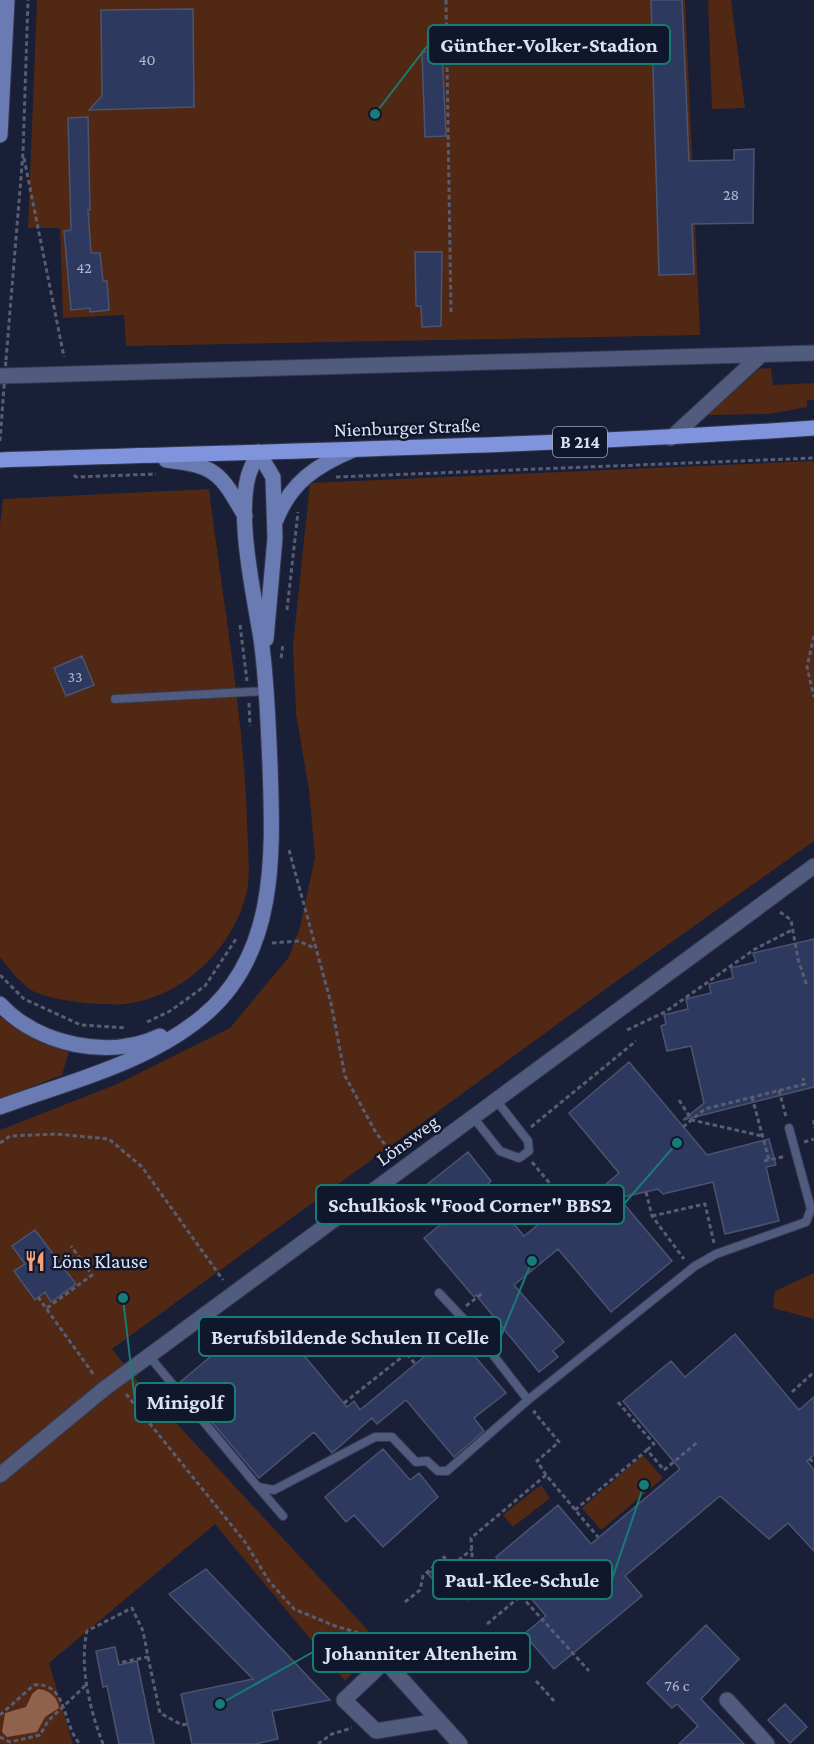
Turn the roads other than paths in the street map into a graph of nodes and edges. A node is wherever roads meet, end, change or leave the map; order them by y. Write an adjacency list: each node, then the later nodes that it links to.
1 (7, 0): 2 (main road)
2 (0, 135)
3 (814, 353): 4 (street)
4 (761, 355): 5 (street); 7 (street)
5 (0, 376)
6 (814, 428): 7 (main road, Nienburger Straße / B 214)
7 (671, 438): 8 (main road, Nienburger Straße / B 214)
8 (356, 449): 9 (main road, Nienburger Straße / B 214); 13 (main road)
9 (258, 452): 10 (main road, Nienburger Straße / B 214); 12 (main road); 13 (main road)
10 (132, 455): 11 (main road, Nienburger Straße / B 214); 12 (main road)
11 (0, 460)
12 (245, 516): 14 (main road)
13 (275, 523): 14 (main road)
14 (264, 661): 15 (main road)
15 (267, 691): 16 (lane); 19 (main road)
16 (115, 699)
17 (814, 866): 20 (street, Lönsweg)
18 (0, 1004): 19 (main road)
19 (201, 1018): 21 (main road)
20 (496, 1100): 22 (street, Lönsweg); 22 (lane)
21 (0, 1107)
22 (473, 1117): 25 (street, Lönsweg)
23 (789, 1128): 26 (lane)
24 (439, 1293): 26 (lane)
25 (149, 1356): 27 (street, Lönsweg); 28 (lane)
26 (528, 1400): 28 (lane)
27 (0, 1475)
28 (258, 1487): 29 (lane)
29 (284, 1516)
30 (727, 1700): 33 (street)
31 (438, 1721): 31 (street); 32 (street)
32 (460, 1744)
33 (767, 1744)

